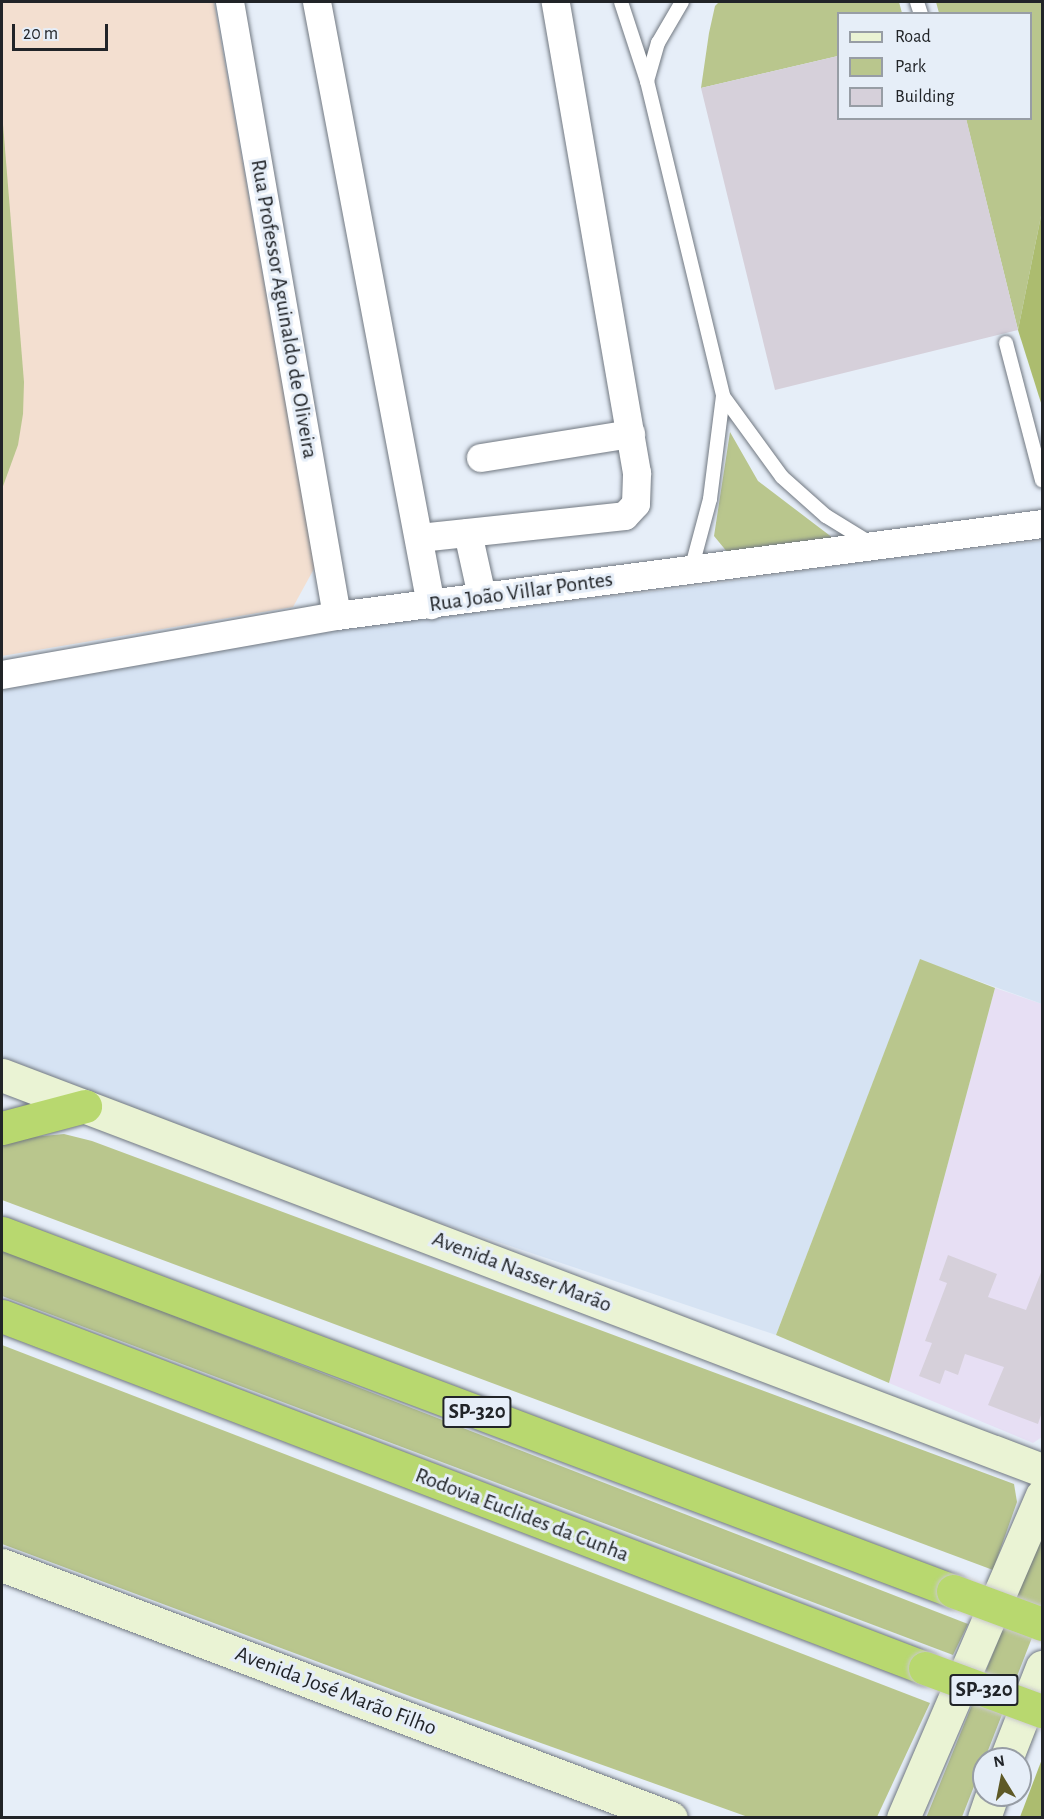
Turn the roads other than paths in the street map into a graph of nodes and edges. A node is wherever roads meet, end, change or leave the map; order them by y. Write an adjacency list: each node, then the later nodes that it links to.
1 (230, 2): 19 (street, Rua Professor Aguinaldo de Oliveira)
2 (317, 2): 14 (street)
3 (556, 2): 9 (street)
4 (621, 2): 6 (lane)
5 (682, 2): 6 (lane)
6 (647, 81): 8 (lane)
7 (1006, 343): 11 (lane)
8 (723, 396): 15 (lane); 16 (lane)
9 (631, 434): 10 (street); 13 (street)
10 (481, 458)
11 (1042, 480)
12 (1042, 524): 15 (street, Rua João Villar Pontes)
13 (468, 533): 14 (street); 17 (street)
14 (420, 538): 18 (street)
15 (875, 546): 16 (street, Rua João Villar Pontes)
16 (691, 570): 17 (street, Rua João Villar Pontes)
17 (482, 596): 18 (street, Rua João Villar Pontes)
18 (430, 605): 19 (street, Rua João Villar Pontes)
19 (337, 616): 20 (street, Rua João Villar Pontes)
20 (2, 675)
21 (2, 1075): 22 (main road, Avenida Nasser Marão)
22 (85, 1106): 23 (highway); 26 (main road, Avenida Nasser Marão)
23 (2, 1128)
24 (2, 1233): 29 (highway, SP-320, bridge)
25 (2, 1316): 31 (highway, Rodovia Euclides da Cunha / SP-320, bridge)
26 (1042, 1470)
27 (1042, 1496): 34 (main road)
28 (2, 1565): 33 (main road, Avenida José Marão Filho)
29 (1042, 1624)
30 (1042, 1667): 32 (main road)
31 (1042, 1711)
32 (1011, 1747)
33 (671, 1818)
34 (903, 1818)

